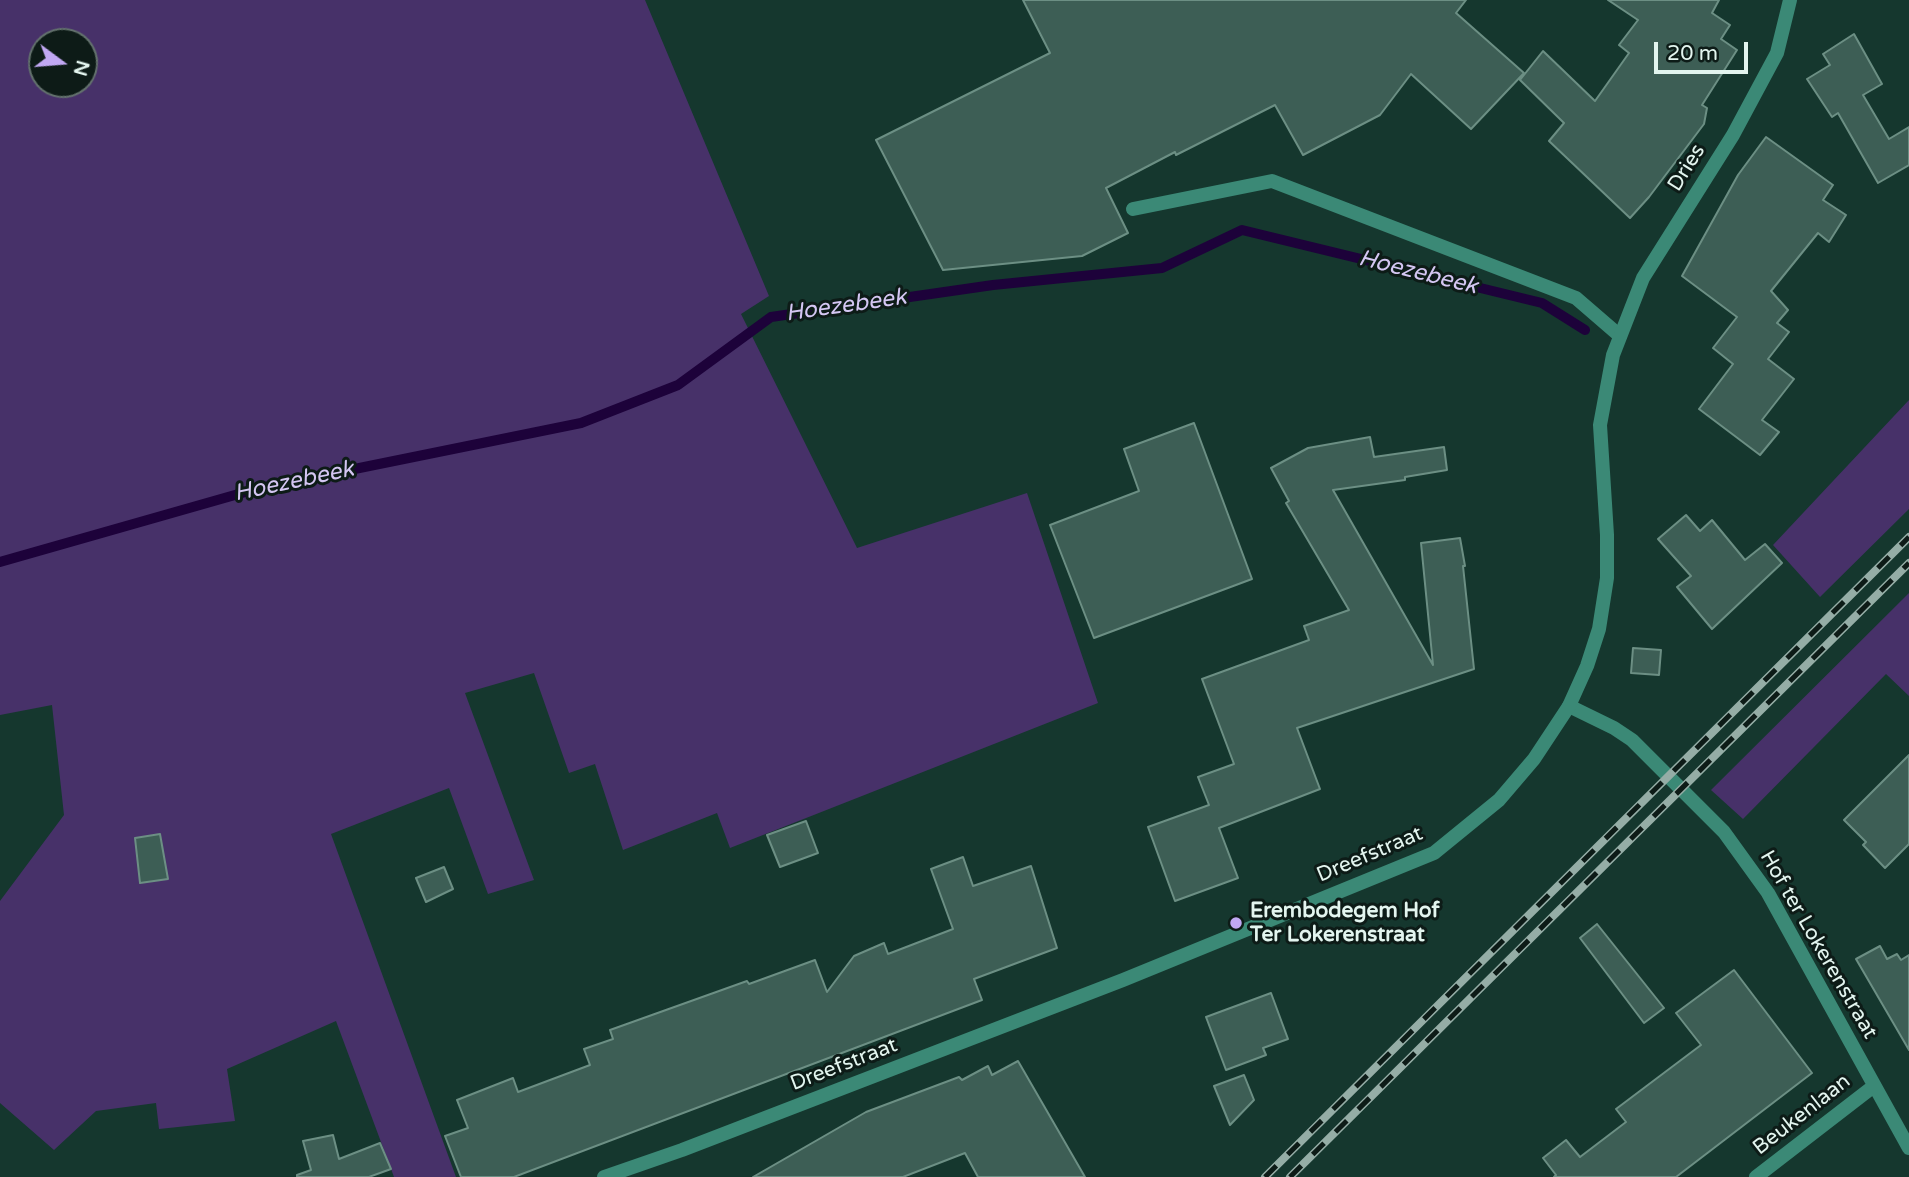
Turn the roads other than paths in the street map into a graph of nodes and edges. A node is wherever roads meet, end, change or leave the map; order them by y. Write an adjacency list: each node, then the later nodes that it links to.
1 (1790, 0): 3 (street, Dries)
2 (1133, 209): 3 (street)
3 (1620, 336): 4 (street, Dries)
4 (1613, 355): 5 (street, Dreefstraat)
5 (1569, 706): 6 (street, Hof ter Lokerenstraat); 8 (street, Dreefstraat)
6 (1874, 1086): 7 (street, Hof ter Lokerenstraat); 9 (street, Beukenlaan)
7 (1909, 1148)
8 (604, 1177)
9 (1756, 1177)

